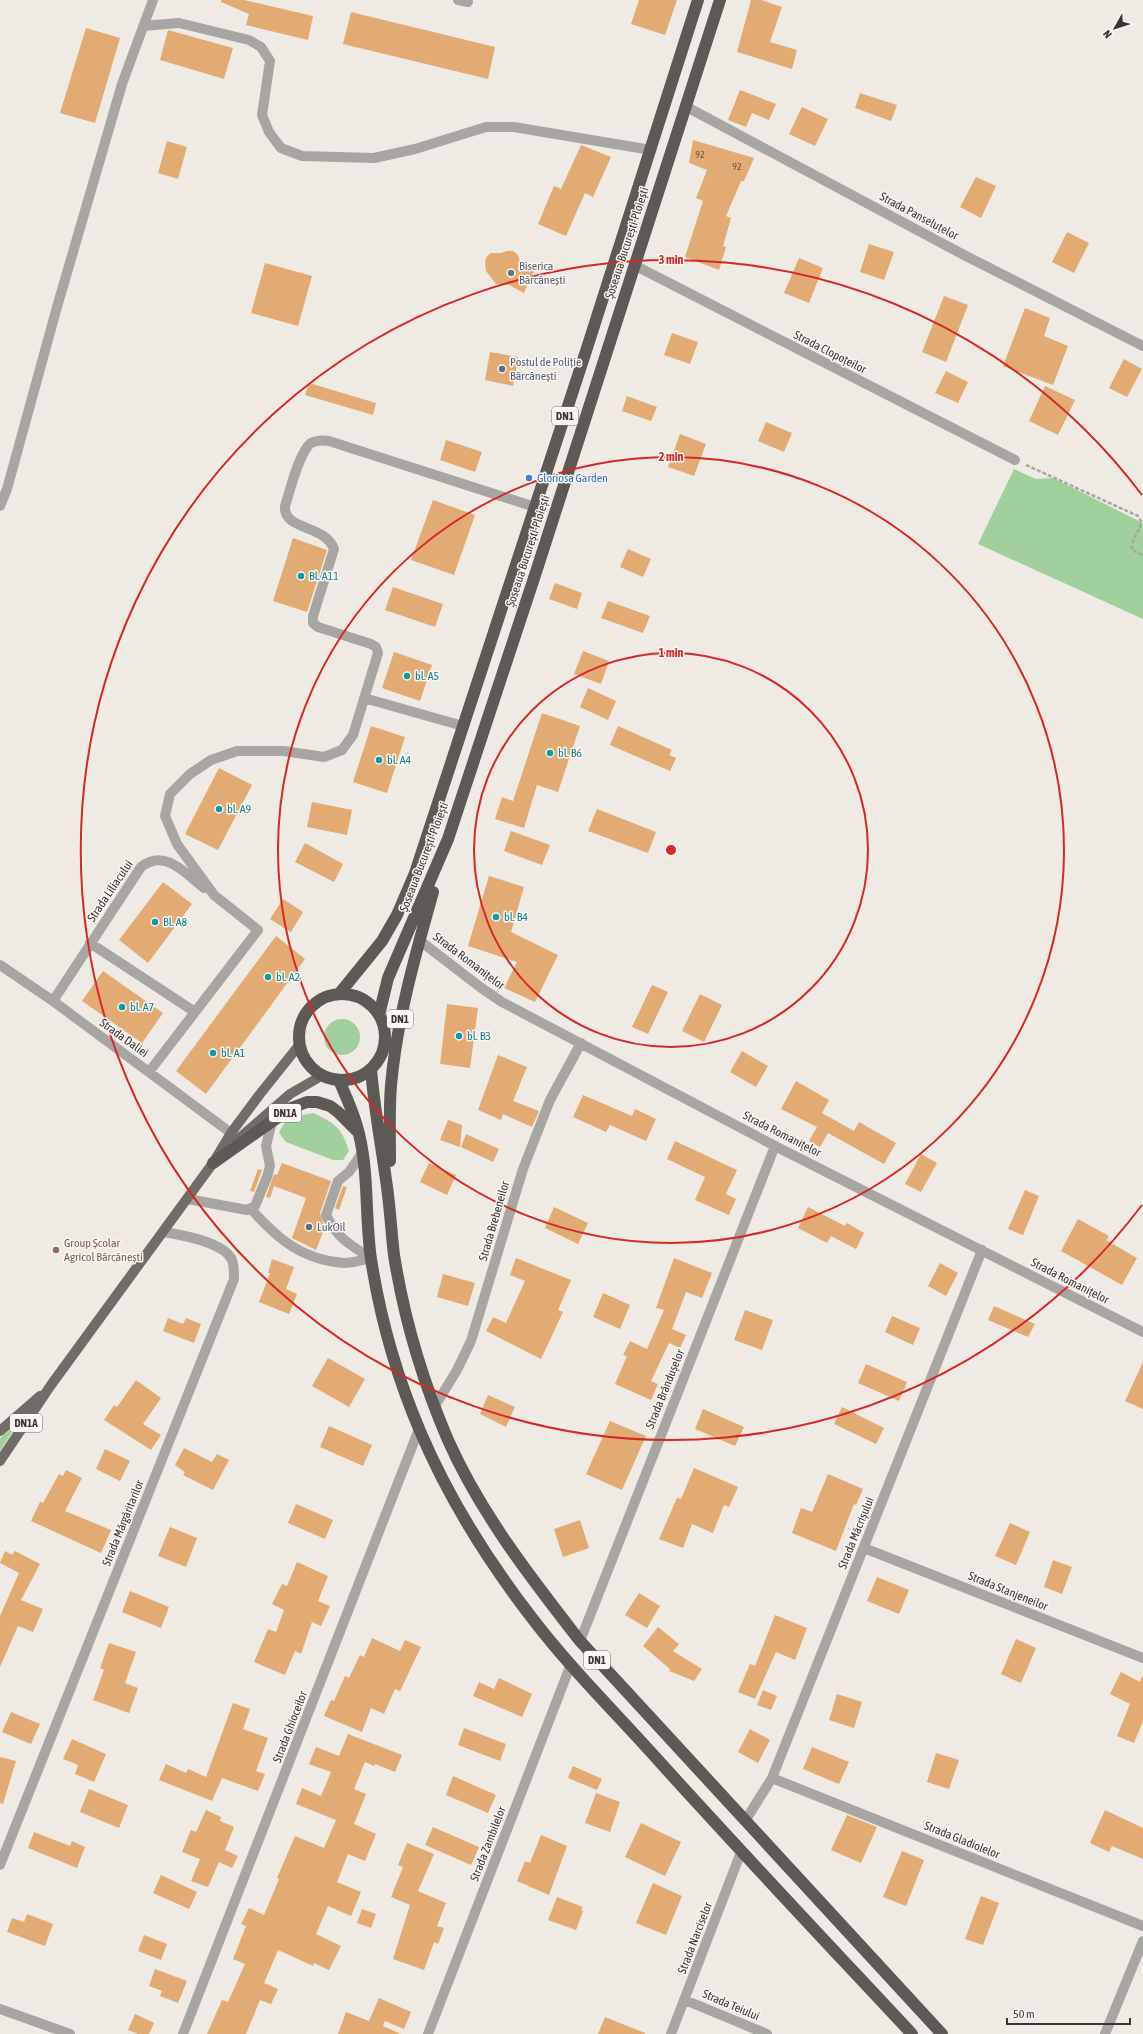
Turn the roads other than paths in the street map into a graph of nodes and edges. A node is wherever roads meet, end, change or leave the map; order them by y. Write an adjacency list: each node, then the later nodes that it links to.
1 (153, 0): 4 (street)
2 (698, 0): 6 (highway, Șoseaua București-Ploiești / DN1)
3 (720, 0): 5 (highway, Șoseaua București-Ploiești / DN1)
4 (143, 26): 6 (street); 10 (street)
5 (685, 106): 7 (highway, Șoseaua București-Ploiești / DN1); 8 (street, Strada Panseluțelor)
6 (650, 150): 11 (highway, Șoseaua București-Ploiești / DN1)
7 (634, 265): 9 (street, Strada Clopoțeilor); 14 (highway, Șoseaua București-Ploiești / DN1)
8 (1143, 346)
9 (1015, 460)
10 (0, 506)
11 (535, 507): 12 (street); 13 (highway, Șoseaua București-Ploiești / DN1)
12 (364, 698): 13 (street); 15 (street)
13 (463, 726): 19 (highway, Șoseaua București-Ploiești / DN1)
14 (448, 839): 16 (highway, DN1); 22 (highway, Șoseaua București-Ploiești / DN1)
15 (214, 895): 17 (street, Strada Liliacului); 21 (street)
16 (420, 940): 23 (street, Strada Romanițelor); 36 (highway, DN1)
17 (90, 943): 20 (street, Strada Liliacului); 21 (street)
18 (0, 965): 20 (street, Strada Daliei)
19 (339, 994): 22 (highway, DN1); 24 (highway, DN1)
20 (53, 1001): 26 (street, Strada Daliei)
21 (195, 1012): 26 (street)
22 (379, 1015): 25 (highway, DN1)
23 (581, 1043): 32 (street, Strada Romanițelor); 43 (street, Strada Brebeneilor)
24 (300, 1044): 27 (highway, DN1); 30 (main road, DN1A)
25 (371, 1069): 28 (highway, DN1); 36 (highway, DN1)
26 (149, 1072): 30 (street, Strada Daliei)
27 (323, 1075): 28 (highway, DN1); 34 (main road, DN1A)
28 (339, 1080): 31 (highway, DN1)
29 (272, 1122): 31 (highway, DN1A); 34 (highway, DN1A); 37 (street)
30 (231, 1133): 34 (main road, DN1A)
31 (359, 1133): 33 (highway, DN1)
32 (775, 1146): 39 (street, Strada Romanițelor); 48 (street, Strada Brândușelor)
33 (362, 1153): 40 (highway, DN1); 40 (street)
34 (213, 1163): 35 (main road, DN1A)
35 (188, 1199): 37 (street); 38 (main road, DN1A)
36 (389, 1205): 43 (highway, DN1)
37 (251, 1209): 40 (street)
38 (164, 1232): 42 (main road, DN1A); 54 (street, Strada Mărgăritarilor)
39 (982, 1250): 41 (street, Strada Romanițelor); 47 (street, Strada Măcrișului)
40 (371, 1258): 44 (highway, DN1)
41 (1143, 1332)
42 (51, 1385): 45 (main road, DN1A); 46 (main road, DN1A)
43 (435, 1406): 48 (highway, DN1)
44 (419, 1429): 50 (highway, DN1); 60 (street, Strada Ghioceilor)
45 (0, 1431)
46 (0, 1461)
47 (864, 1548): 49 (street, Strada Stanjeneilor); 51 (street, Strada Măcrișului)
48 (580, 1641): 52 (highway, DN1)
49 (1143, 1658)
50 (572, 1664): 53 (highway, DN1); 61 (street, Strada Zambilelor)
51 (772, 1778): 52 (street, Strada Măcrișului); 55 (street, Strada Gladiolelor)
52 (744, 1821): 65 (highway, DN1)
53 (741, 1852): 57 (street, Strada Narciselor); 64 (highway, DN1)
54 (0, 1865)
55 (1143, 1926)
56 (1143, 1941): 66 (street)
57 (685, 2000): 62 (street, Strada Narciselor); 63 (street, Strada Teiului)
58 (0, 2009): 59 (street)
59 (70, 2034)
60 (183, 2034)
61 (428, 2034)
62 (671, 2034)
63 (767, 2034)
64 (912, 2034)
65 (942, 2034)
66 (1105, 2034)

